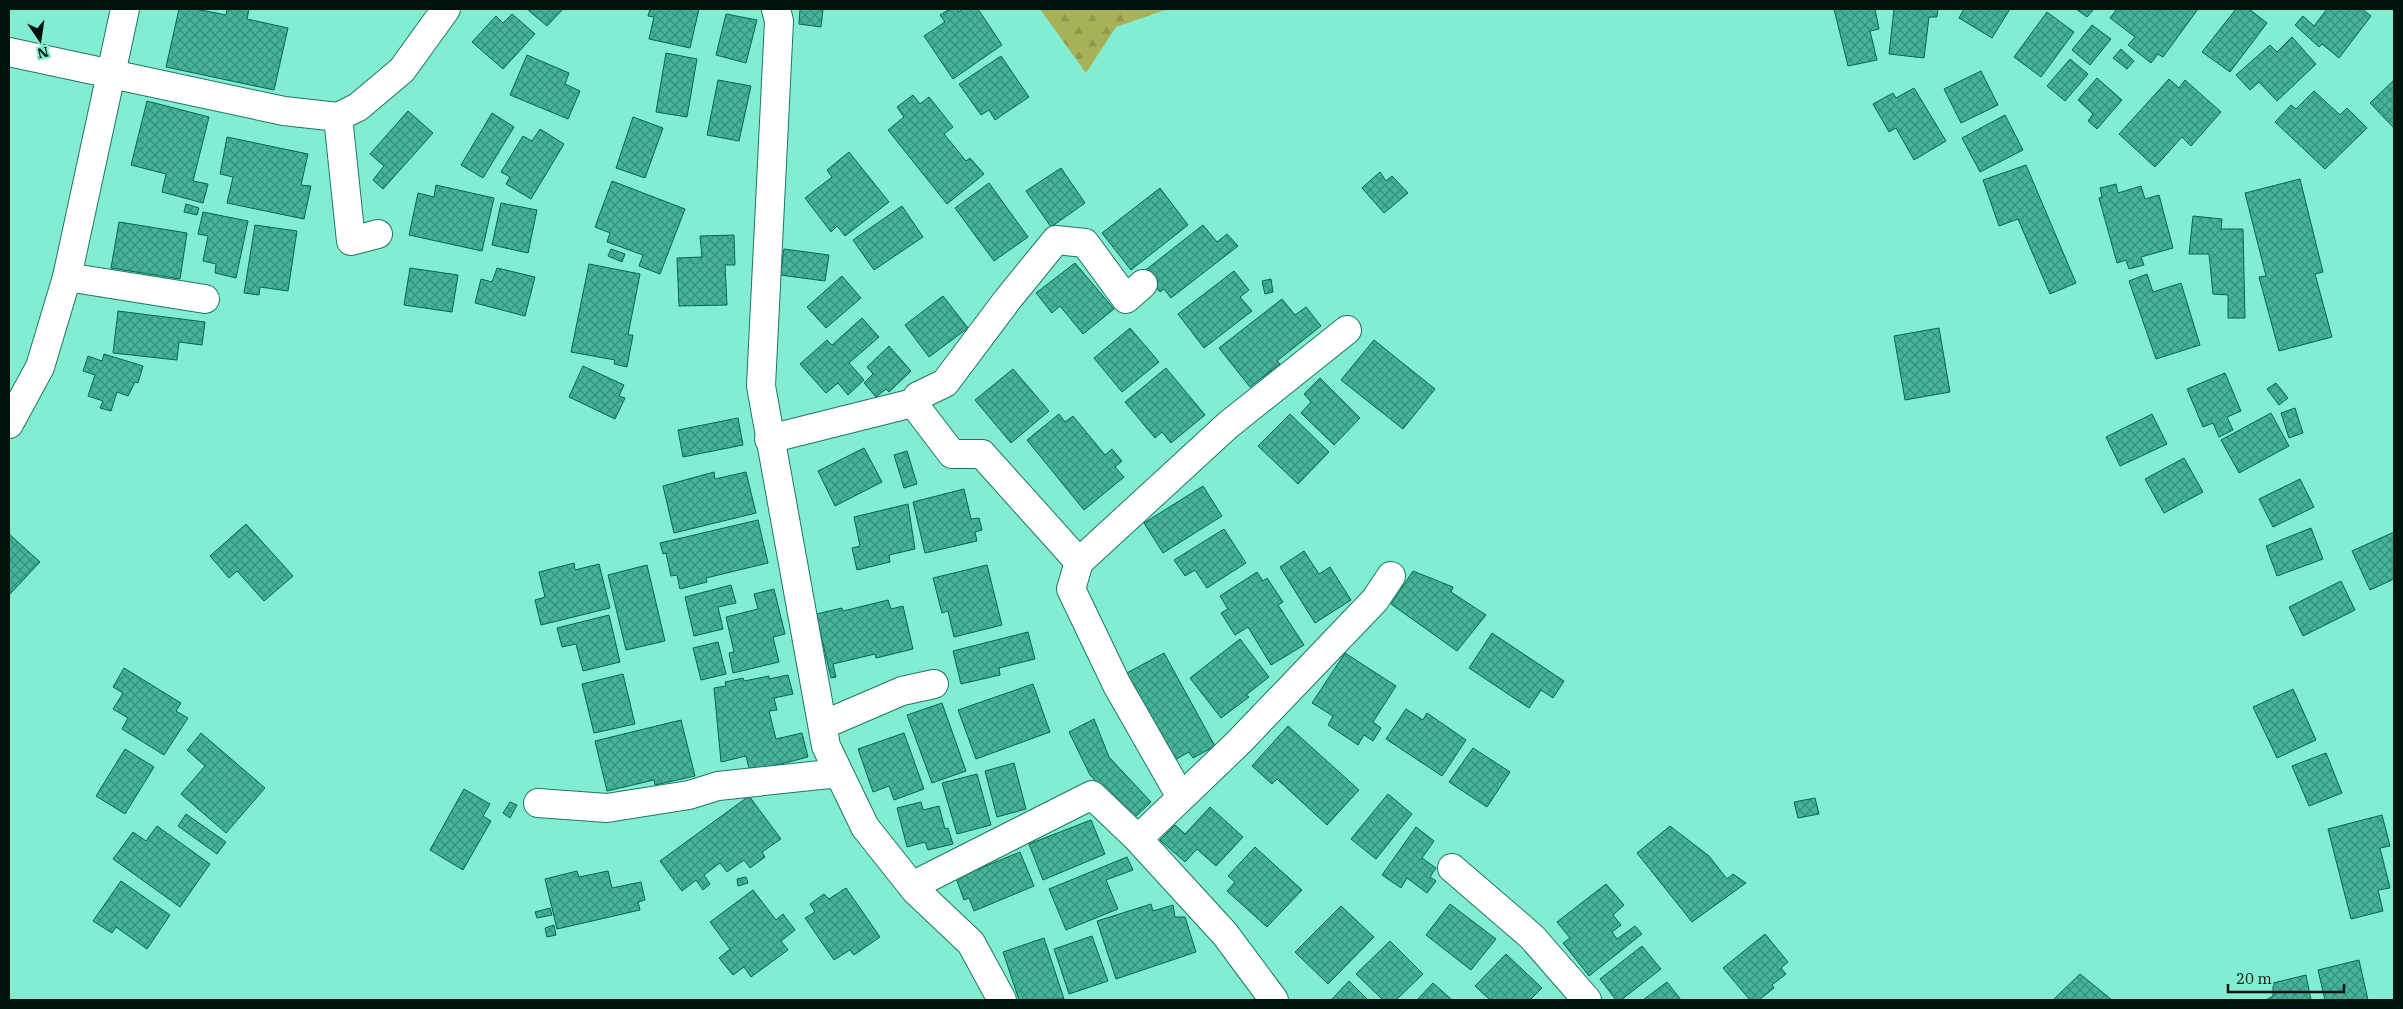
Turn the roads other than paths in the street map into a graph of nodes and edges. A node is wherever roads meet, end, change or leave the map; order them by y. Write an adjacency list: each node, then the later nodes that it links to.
1 (125, 9): 5 (street)
2 (446, 9): 6 (street)
3 (776, 9): 14 (street)
4 (9, 52): 5 (street)
5 (110, 74): 6 (street); 8 (street)
6 (338, 117): 7 (street)
7 (378, 234)
8 (67, 277): 10 (street); 13 (street)
9 (1143, 284): 12 (street)
10 (205, 299)
11 (1347, 330): 15 (street)
12 (912, 403): 14 (street); 15 (street)
13 (9, 424)
14 (769, 440): 18 (street)
15 (1079, 562): 20 (street)
16 (1390, 576): 20 (street)
17 (934, 684): 18 (street)
18 (822, 725): 19 (street)
19 (839, 773): 21 (street); 24 (street)
20 (1181, 797): 22 (street)
21 (538, 803)
22 (1138, 838): 24 (street); 26 (street)
23 (1452, 868): 27 (street)
24 (912, 886): 25 (street)
25 (1002, 1000)
26 (1274, 1000)
27 (1587, 1000)

